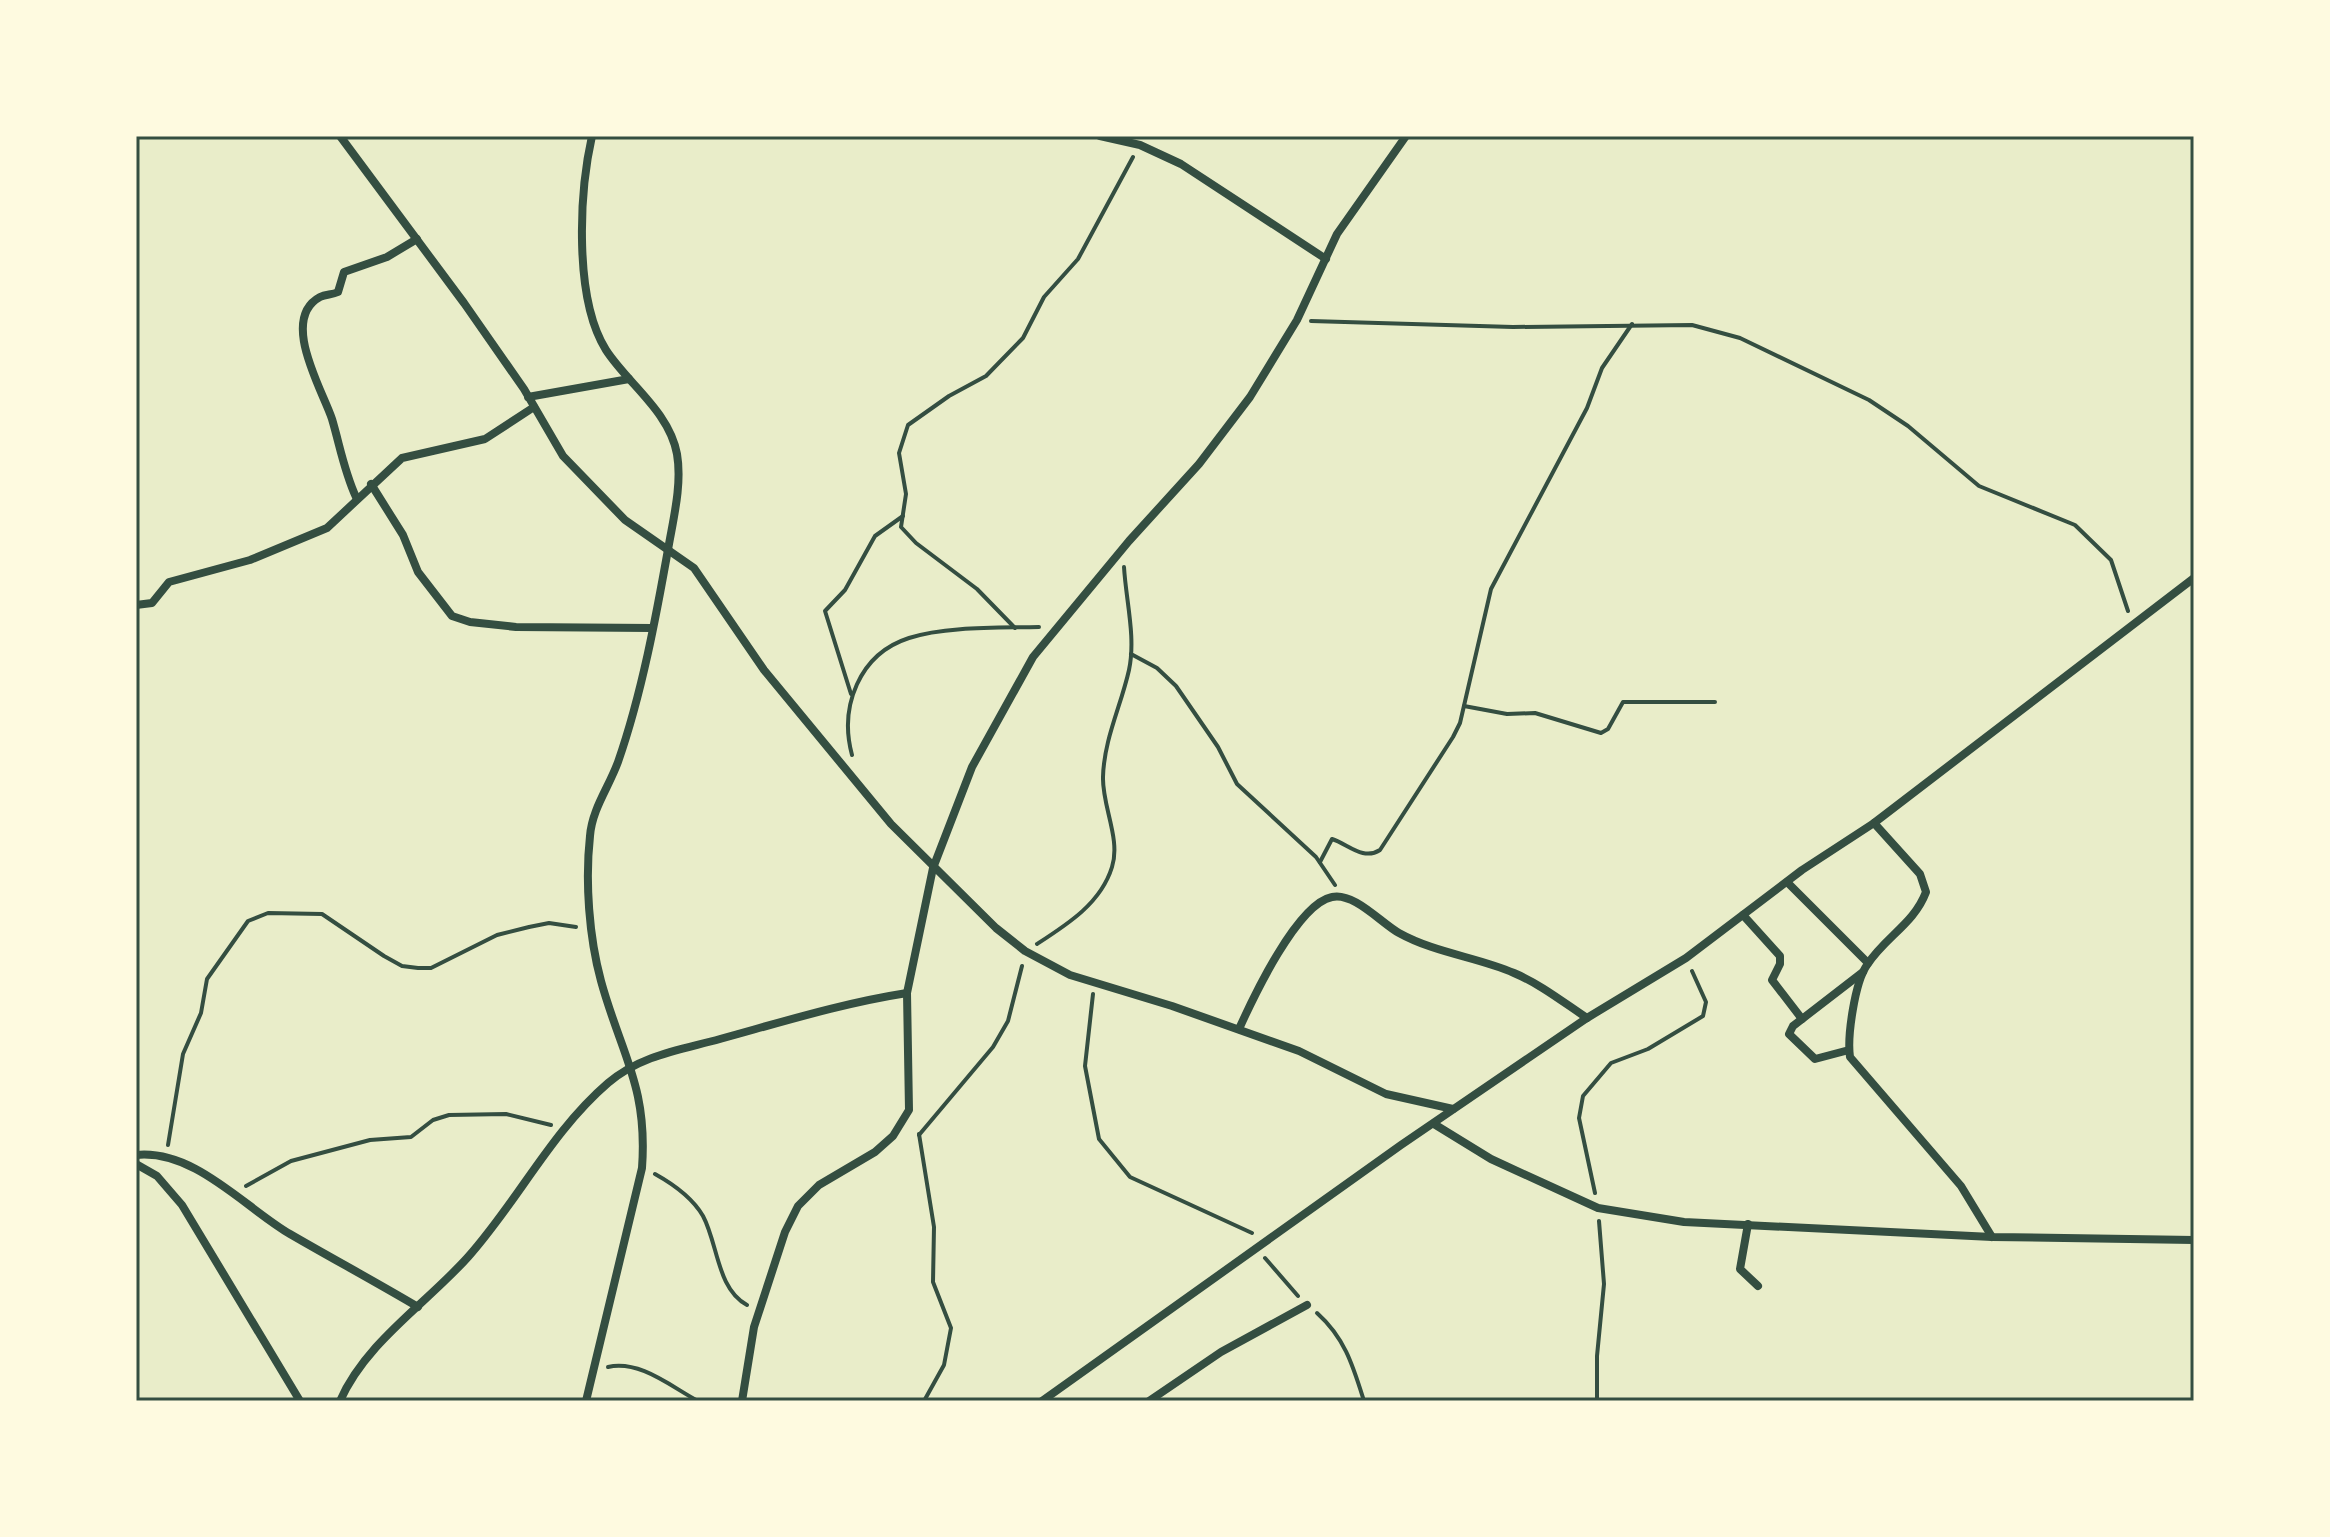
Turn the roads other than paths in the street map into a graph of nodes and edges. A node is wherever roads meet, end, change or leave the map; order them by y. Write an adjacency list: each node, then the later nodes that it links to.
1 (340, 136): 5 (street)
2 (592, 136): 7 (street)
3 (1100, 136): 6 (street)
4 (1406, 136): 6 (street)
5 (417, 239): 8 (street); 11 (street)
6 (1326, 259): 17 (street)
7 (629, 379): 8 (street); 12 (street)
8 (528, 397): 9 (street)
9 (534, 407): 10 (street); 12 (street)
10 (371, 484): 11 (street); 15 (street)
11 (356, 497): 14 (street)
12 (668, 547): 15 (street); 17 (street)
13 (2194, 578): 16 (street)
14 (136, 605)
15 (652, 628): 26 (street)
16 (1874, 823): 18 (street); 20 (street)
17 (933, 868): 21 (street); 24 (street)
18 (1787, 882): 19 (street); 20 (street)
19 (1743, 915): 22 (street); 23 (street)
20 (1866, 967): 23 (street); 25 (street)
21 (907, 993): 26 (street); 40 (street)
22 (1587, 1018): 24 (street); 27 (street)
23 (1802, 1019): 25 (street)
24 (1239, 1029): 27 (street)
25 (1849, 1050): 32 (street)
26 (631, 1067): 36 (street); 39 (street)
27 (1453, 1109): 28 (street)
28 (1434, 1124): 31 (street); 41 (street)
29 (136, 1155): 36 (street)
30 (136, 1164): 37 (street)
31 (1748, 1224): 32 (street); 34 (street)
32 (1992, 1237): 33 (street)
33 (2194, 1240)
34 (1758, 1286)
35 (1307, 1305): 42 (street)
36 (418, 1307): 38 (street)
37 (300, 1401)
38 (340, 1401)
39 (586, 1401)
40 (742, 1401)
41 (1042, 1401)
42 (1149, 1401)

